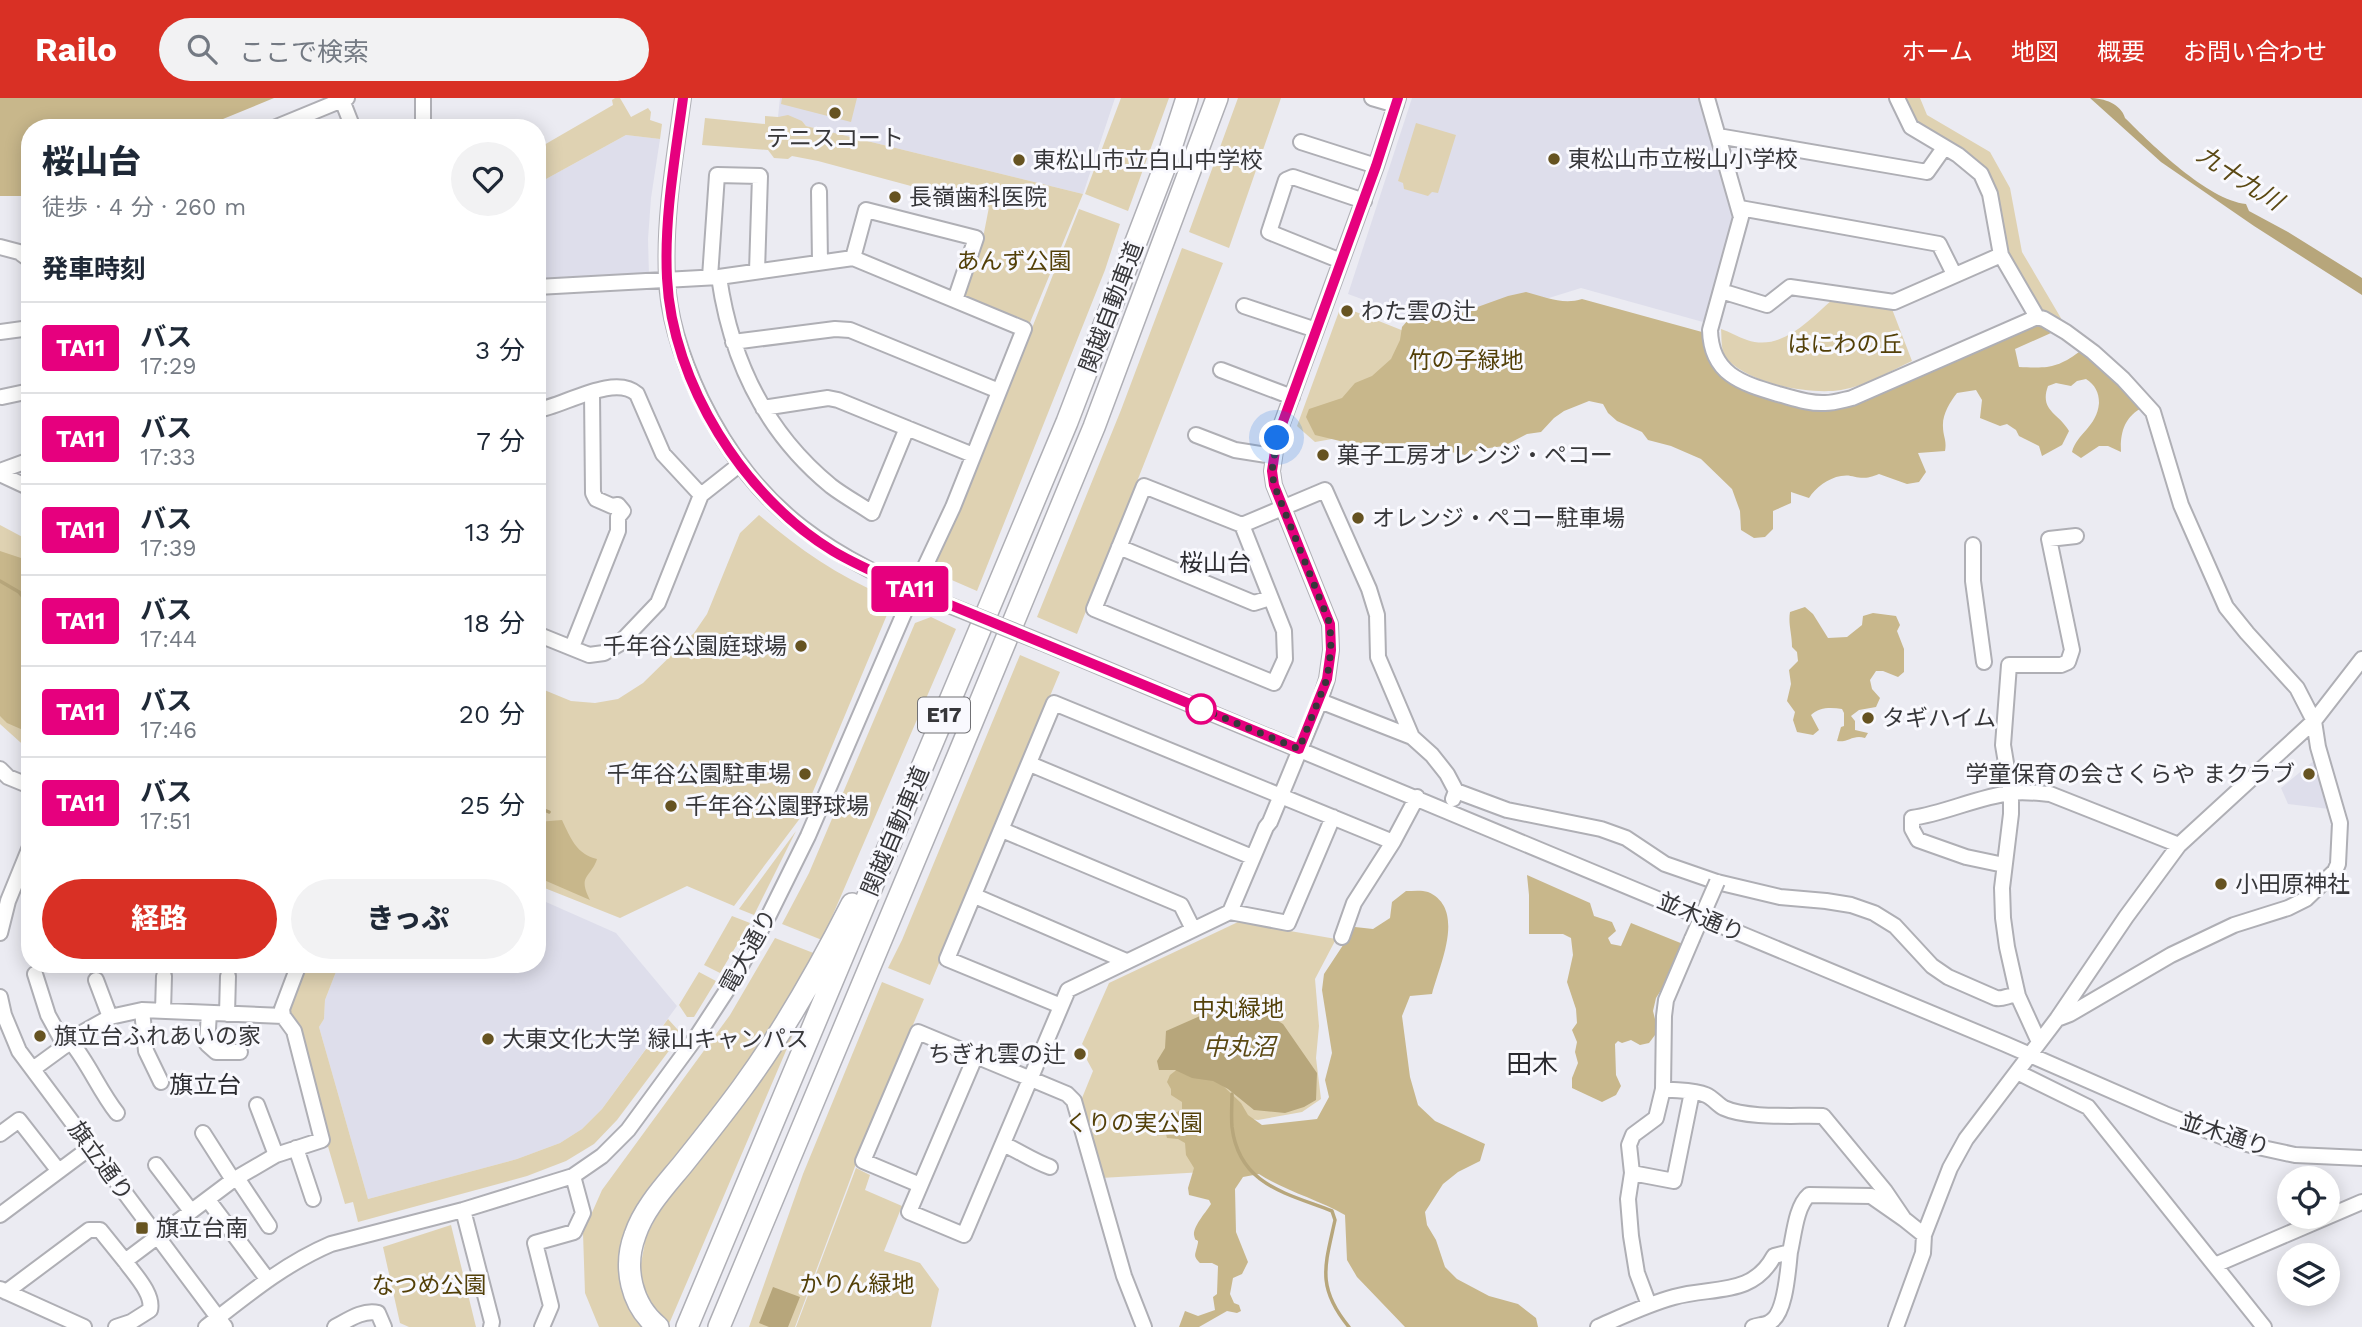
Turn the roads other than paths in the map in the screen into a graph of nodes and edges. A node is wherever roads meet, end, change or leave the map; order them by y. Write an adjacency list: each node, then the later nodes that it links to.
1 (423, 98): 12 (street)
2 (683, 98): 29 (street)
3 (1187, 98): 71 (highway, 関越自動車道 / E17)
4 (1216, 98): 124 (highway, 関越自動車道 / E17)
5 (1372, 98): 9 (street)
6 (1707, 98): 13 (street)
7 (1897, 98): 15 (street)
8 (345, 99): 10 (street); 11 (street)
9 (1397, 102): 16 (street)
10 (298, 119)
11 (351, 119)
12 (423, 119)
13 (1718, 136): 15 (street); 19 (street)
14 (1301, 142): 16 (street)
15 (1944, 148): 22 (street)
16 (1376, 166): 18 (street)
17 (819, 191): 25 (street)
18 (1364, 201): 24 (street); 24 (street)
19 (1740, 208): 27 (street); 31 (street)
20 (0, 247): 21 (street)
21 (21, 253)
22 (2001, 254): 27 (street); 34 (street)
23 (853, 258): 25 (street); 32 (street); 32 (street)
24 (1341, 261): 36 (street)
25 (820, 262): 26 (street)
26 (757, 271): 28 (street); 28 (street)
27 (1954, 274): 31 (street)
28 (714, 277): 29 (street); 38 (street)
29 (667, 280): 30 (street); 52 (street)
30 (546, 287)
31 (1721, 291): 34 (street)
32 (954, 300): 40 (street, 電大通り)
33 (1244, 306): 36 (street)
34 (2037, 317): 68 (street)
35 (21, 329): 37 (street)
36 (1316, 330): 44 (street)
37 (0, 332)
38 (733, 342): 40 (street); 45 (street)
39 (1221, 370): 44 (street)
40 (999, 391): 49 (street, 電大通り)
41 (21, 393): 43 (street)
42 (592, 393): 46 (street); 55 (street); 64 (street)
43 (2, 397)
44 (1292, 397): 50 (street)
45 (763, 408): 47 (street); 47 (street)
46 (546, 409)
47 (907, 428): 49 (street)
48 (1196, 435): 50 (street)
49 (973, 455): 61 (street, 電大通り)
50 (1273, 456): 56 (street)
51 (21, 464): 53 (street)
52 (739, 465): 55 (street); 61 (street)
53 (0, 472): 54 (street)
54 (21, 483)
55 (701, 495): 64 (street)
56 (1282, 508): 57 (street); 67 (street); 69 (street)
57 (1241, 525): 60 (street); 62 (street)
58 (2076, 536): 76 (street)
59 (1973, 545): 66 (street)
60 (1119, 547): 62 (street); 62 (street)
61 (914, 590): 70 (street, 並木通り, bridge); 136 (street, 電大通り)
62 (1270, 598)
63 (546, 637): 64 (street)
64 (572, 647)
65 (2362, 660): 68 (street)
66 (1984, 662)
67 (1320, 701): 69 (street); 70 (street)
68 (2314, 722): 83 (street); 110 (street)
69 (1412, 737): 75 (street)
70 (1299, 749): 77 (street); 78 (street, 並木通り)
71 (929, 751): 156 (highway); 164 (highway, 関越自動車道 / E17)
72 (1030, 764): 77 (street); 81 (street); 84 (street)
73 (0, 769): 74 (street)
74 (21, 782)
75 (1456, 791): 79 (street); 89 (street)
76 (2011, 793): 83 (street); 85 (street); 85 (street)
77 (1280, 796): 80 (street); 84 (street)
78 (1416, 797): 79 (street, 並木通り); 82 (street)
79 (1449, 811): 115 (street, 並木通り)
80 (1333, 817): 82 (street); 91 (street)
81 (1002, 830): 90 (street); 92 (street)
82 (1393, 842): 94 (street)
83 (2179, 845): 110 (street)
84 (1252, 857): 91 (street)
85 (2004, 865): 101 (street)
86 (21, 869): 87 (street)
87 (17, 878): 88 (street); 93 (street)
88 (0, 879)
89 (1717, 882): 101 (street); 120 (street, bridge)
90 (975, 896): 95 (street); 103 (street)
91 (1230, 912): 92 (street)
92 (1193, 929): 95 (street)
93 (0, 933)
94 (1342, 937)
95 (1126, 961): 103 (street)
96 (295, 973): 108 (street)
97 (35, 974): 112 (street)
98 (164, 976): 105 (street)
99 (228, 976): 107 (street)
100 (96, 980): 109 (street)
101 (2018, 996): 111 (street)
102 (0, 997): 116 (street, 旗立通り)
103 (1060, 1006): 118 (street)
104 (142, 1010): 105 (street); 109 (street); 119 (street)
105 (163, 1011): 106 (street)
106 (209, 1013): 107 (street); 113 (street)
107 (228, 1014): 108 (street)
108 (283, 1016): 129 (street)
109 (110, 1017): 112 (street)
110 (2057, 1019): 111 (street)
111 (2039, 1042): 115 (street)
112 (68, 1044): 116 (street); 123 (street)
113 (240, 1052)
114 (976, 1055): 118 (street); 138 (street); 138 (street)
115 (2030, 1055): 117 (street); 131 (street, 並木通り)
116 (33, 1069): 128 (street, 旗立通り)
117 (2017, 1072): 147 (street); 151 (street)
118 (1030, 1077): 127 (street); 167 (street)
119 (161, 1082)
120 (1663, 1090): 121 (street); 135 (street)
121 (1692, 1092): 135 (street); 145 (street)
122 (257, 1105): 130 (street)
123 (117, 1113)
124 (808, 1115): 165 (highway, 関越自動車道 / E17); 166 (highway)
125 (202, 1133): 137 (street)
126 (0, 1134): 134 (street)
127 (1003, 1144): 133 (street); 138 (street)
128 (92, 1147): 134 (street); 148 (street, 旗立通り)
129 (296, 1148): 130 (street); 139 (street)
130 (276, 1155): 137 (street)
131 (2362, 1158)
132 (156, 1165): 143 (street)
133 (1050, 1167)
134 (58, 1170): 144 (street)
135 (1632, 1173): 154 (street)
136 (573, 1176): 142 (street, 電大通り); 163 (street)
137 (235, 1179): 140 (street); 146 (street)
138 (920, 1185)
139 (313, 1199)
140 (208, 1200): 143 (street); 152 (street)
141 (2362, 1202): 151 (street)
142 (463, 1210): 152 (street, 電大通り); 162 (street)
143 (191, 1211): 148 (street)
144 (0, 1215)
145 (1904, 1219): 147 (street); 149 (street)
146 (268, 1226)
147 (1924, 1235): 170 (street)
148 (158, 1238): 150 (street); 155 (street, 旗立通り)
149 (1790, 1252): 154 (street); 169 (street)
150 (125, 1261): 153 (street); 158 (street)
151 (2215, 1265): 171 (street)
152 (268, 1280): 155 (street, 電大通り)
153 (3, 1290): 157 (street)
154 (1649, 1305): 168 (street)
155 (222, 1322): 159 (street, 電大通り)
156 (655, 1325)
157 (84, 1327)
158 (116, 1327)
159 (206, 1327)
160 (335, 1327): 161 (street)
161 (384, 1327)
162 (491, 1327)
163 (542, 1327)
164 (687, 1327)
165 (719, 1327)
166 (734, 1327)
167 (1144, 1327)
168 (1598, 1327)
169 (1753, 1327)
170 (1896, 1327)
171 (2264, 1327)

